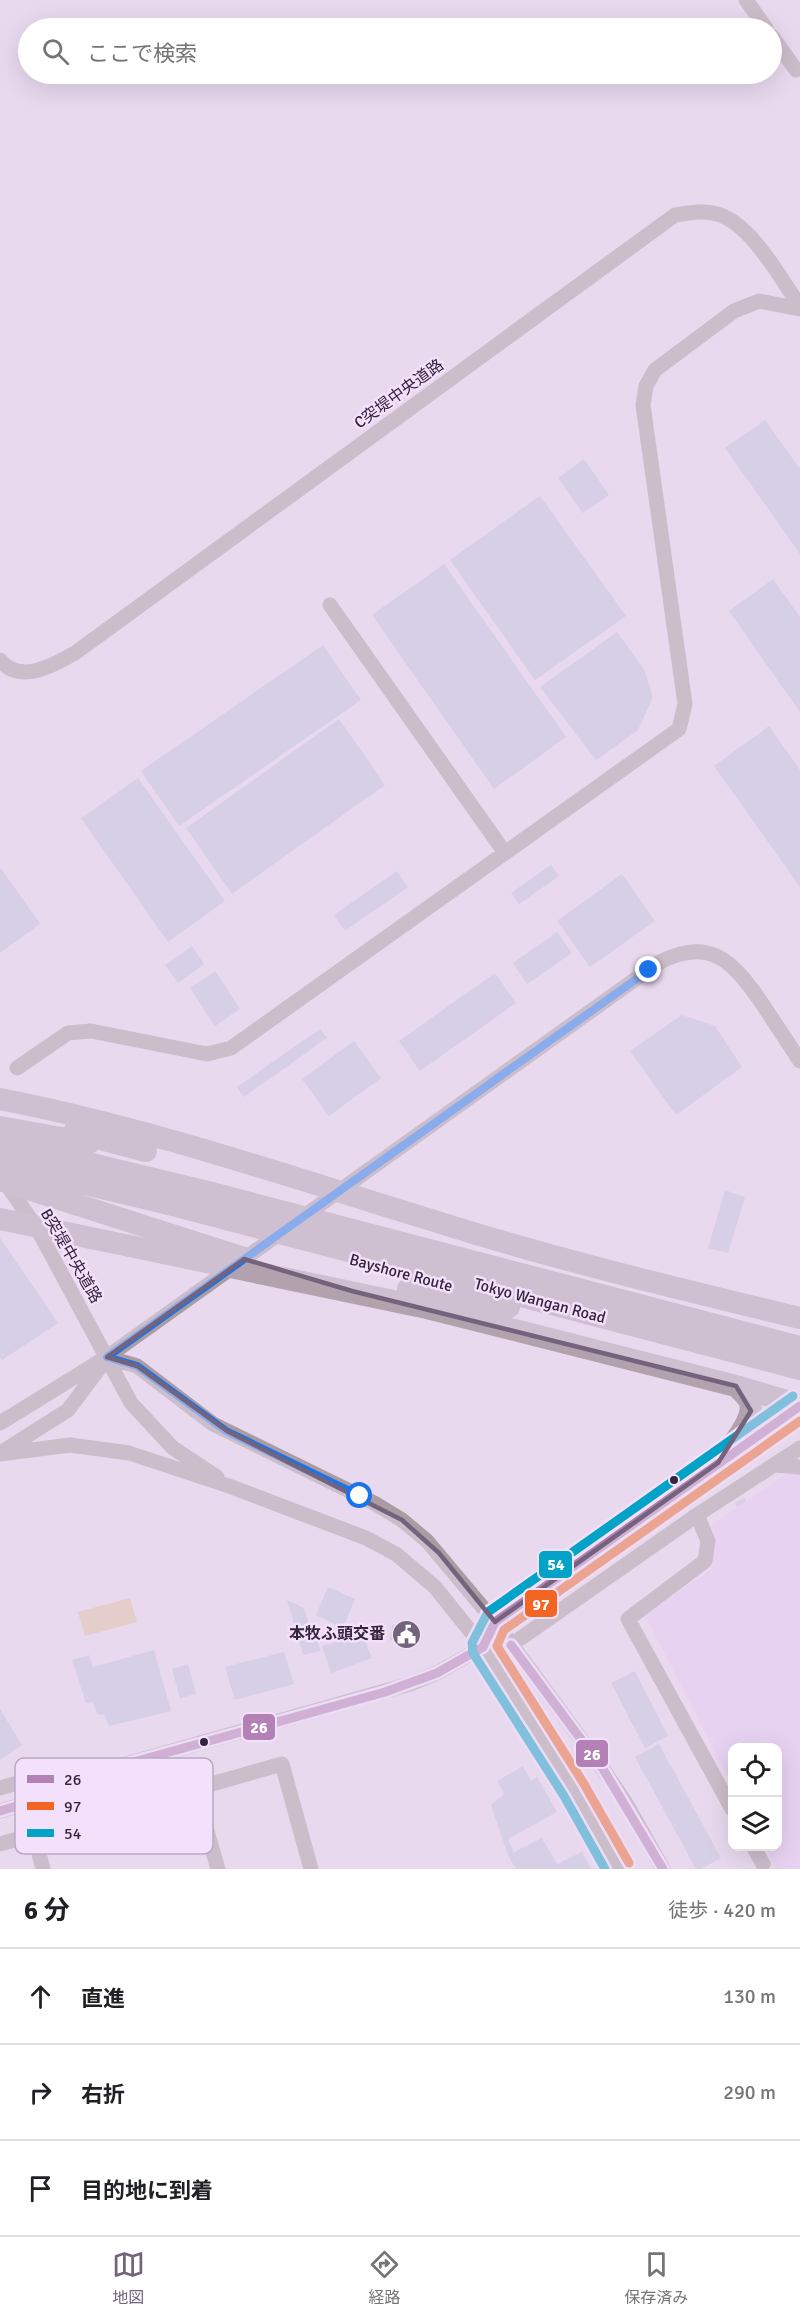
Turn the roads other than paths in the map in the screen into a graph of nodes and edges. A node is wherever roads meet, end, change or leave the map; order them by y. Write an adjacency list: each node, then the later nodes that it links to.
1 (746, 0): 2 (street)
2 (759, 18)
3 (782, 51): 4 (street)
4 (796, 70)
5 (800, 308): 7 (street, C突堤中央道路); 8 (street)
6 (330, 605): 8 (street)
7 (0, 660)
8 (505, 853): 10 (street)
9 (800, 1061): 28 (street)
10 (17, 1068)
11 (0, 1099): 19 (highway)
12 (0, 1113): 23 (highway)
13 (0, 1127): 19 (highway)
14 (0, 1142): 23 (highway, Bayshore Route)
15 (0, 1151): 27 (highway, Tokyo Wangan Road)
16 (0, 1164): 29 (highway, Tokyo Wangan Road)
17 (0, 1174): 24 (highway, Bayshore Route); 28 (street, B突堤中央道路)
18 (0, 1180): 22 (highway)
19 (309, 1181): 25 (highway)
20 (0, 1203): 24 (highway)
21 (0, 1219): 22 (highway)
22 (352, 1291): 31 (highway)
23 (622, 1300): 26 (highway, Bayshore Route)
24 (576, 1318): 30 (highway, Bayshore Route)
25 (800, 1318)
26 (800, 1347)
27 (800, 1356)
28 (107, 1357): 33 (street); 35 (street); 39 (street, B突堤中央道路); 41 (street)
29 (800, 1369)
30 (800, 1378)
31 (736, 1386): 32 (highway); 36 (highway)
32 (800, 1406): 36 (street)
33 (0, 1423)
34 (800, 1448): 37 (street)
35 (0, 1453): 39 (street)
36 (718, 1463): 41 (street)
37 (775, 1465): 38 (street); 40 (street)
38 (800, 1467)
39 (229, 1486): 43 (street)
40 (697, 1515): 42 (street); 48 (street)
41 (495, 1622): 42 (street); 43 (street)
42 (511, 1645): 43 (street); 61 (street)
43 (483, 1647): 44 (street); 60 (street)
44 (148, 1758)
45 (15, 1784): 47 (street)
46 (213, 1784): 59 (street)
47 (0, 1788)
48 (728, 1802)
49 (15, 1807): 50 (street)
50 (0, 1811)
51 (15, 1840): 52 (street)
52 (0, 1844)
53 (755, 1851): 56 (street)
54 (213, 1852): 58 (street)
55 (39, 1854): 57 (street)
56 (761, 1867)
57 (43, 1869)
58 (218, 1869)
59 (311, 1869)
60 (619, 1869)
61 (663, 1869)

